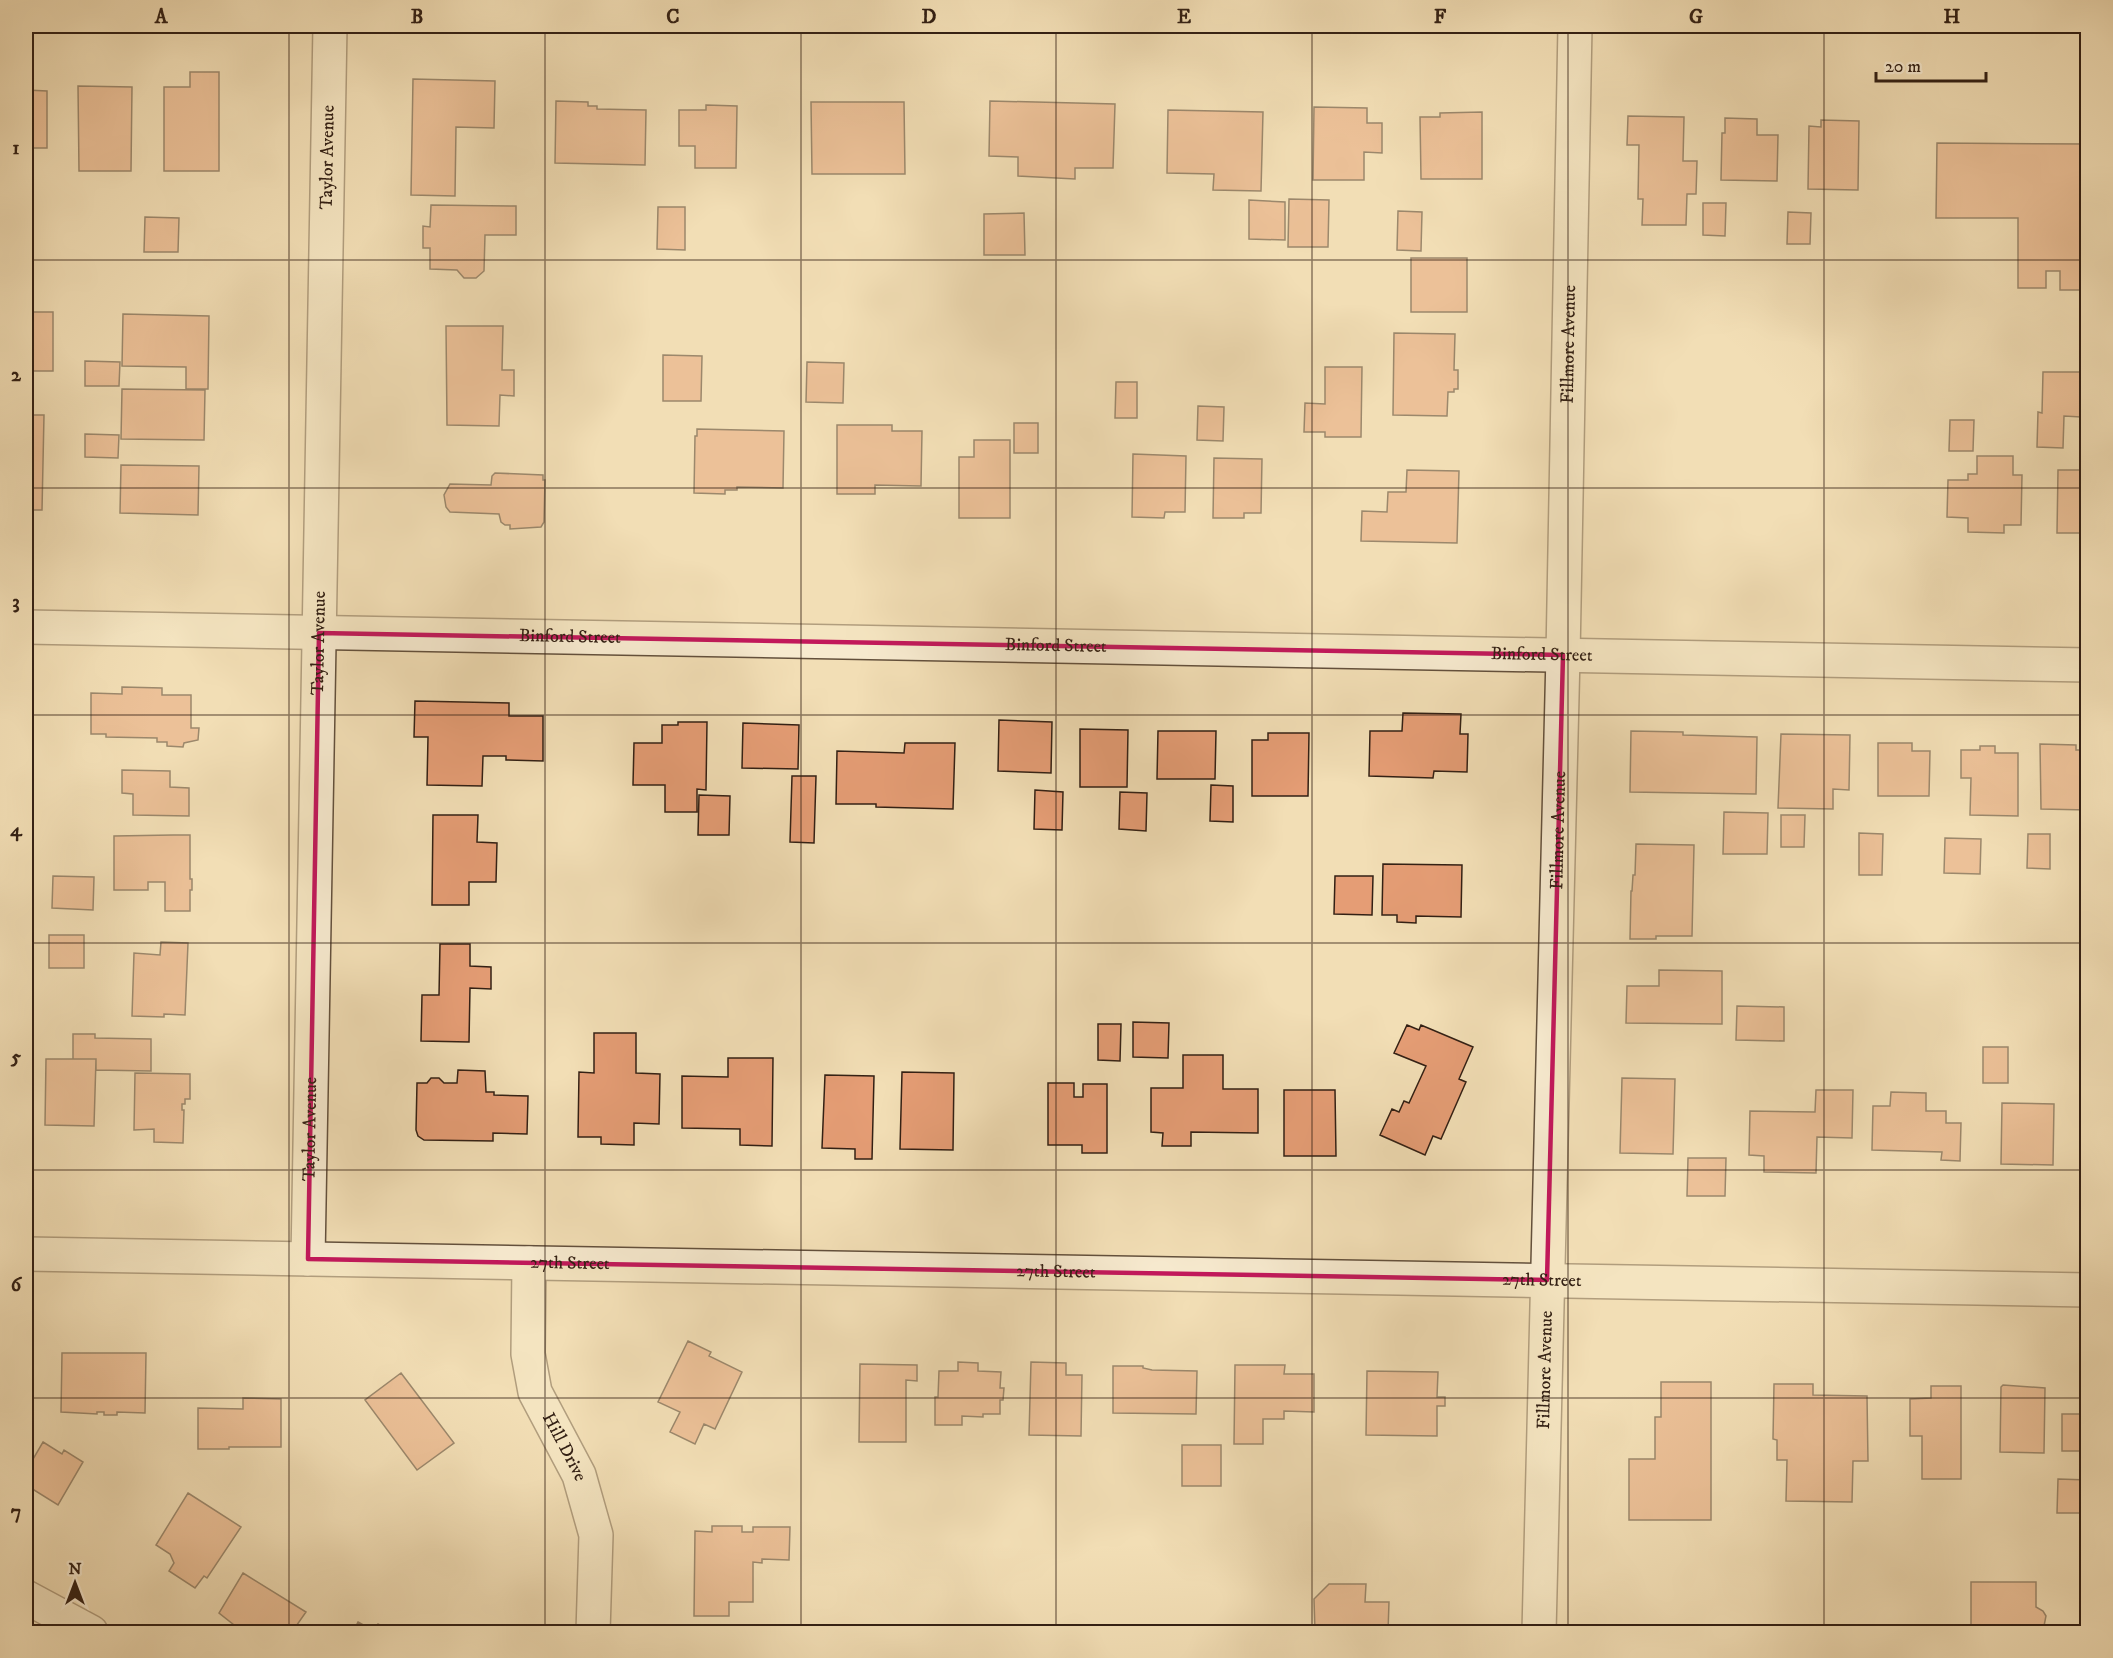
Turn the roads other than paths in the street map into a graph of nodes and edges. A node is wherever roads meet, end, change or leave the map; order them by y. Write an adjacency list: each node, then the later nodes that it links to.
1 (330, 26): 4 (street, Taylor Avenue)
2 (1575, 26): 5 (street, Fillmore Avenue)
3 (26, 627): 4 (street, Binford Street)
4 (319, 633): 5 (street, Binford Street); 8 (street, Taylor Avenue)
5 (1563, 655): 6 (street, Binford Street); 10 (street, Fillmore Avenue)
6 (2088, 664)
7 (26, 1254): 8 (street, 27th Street)
8 (308, 1259): 9 (street, 27th Street)
9 (529, 1263): 10 (street, 27th Street); 14 (street, Hill Drive)
10 (1547, 1280): 11 (street, 27th Street); 15 (street, Fillmore Avenue)
11 (2088, 1290)
12 (26, 1597): 13 (street)
13 (91, 1632)
14 (593, 1632)
15 (1539, 1632)

